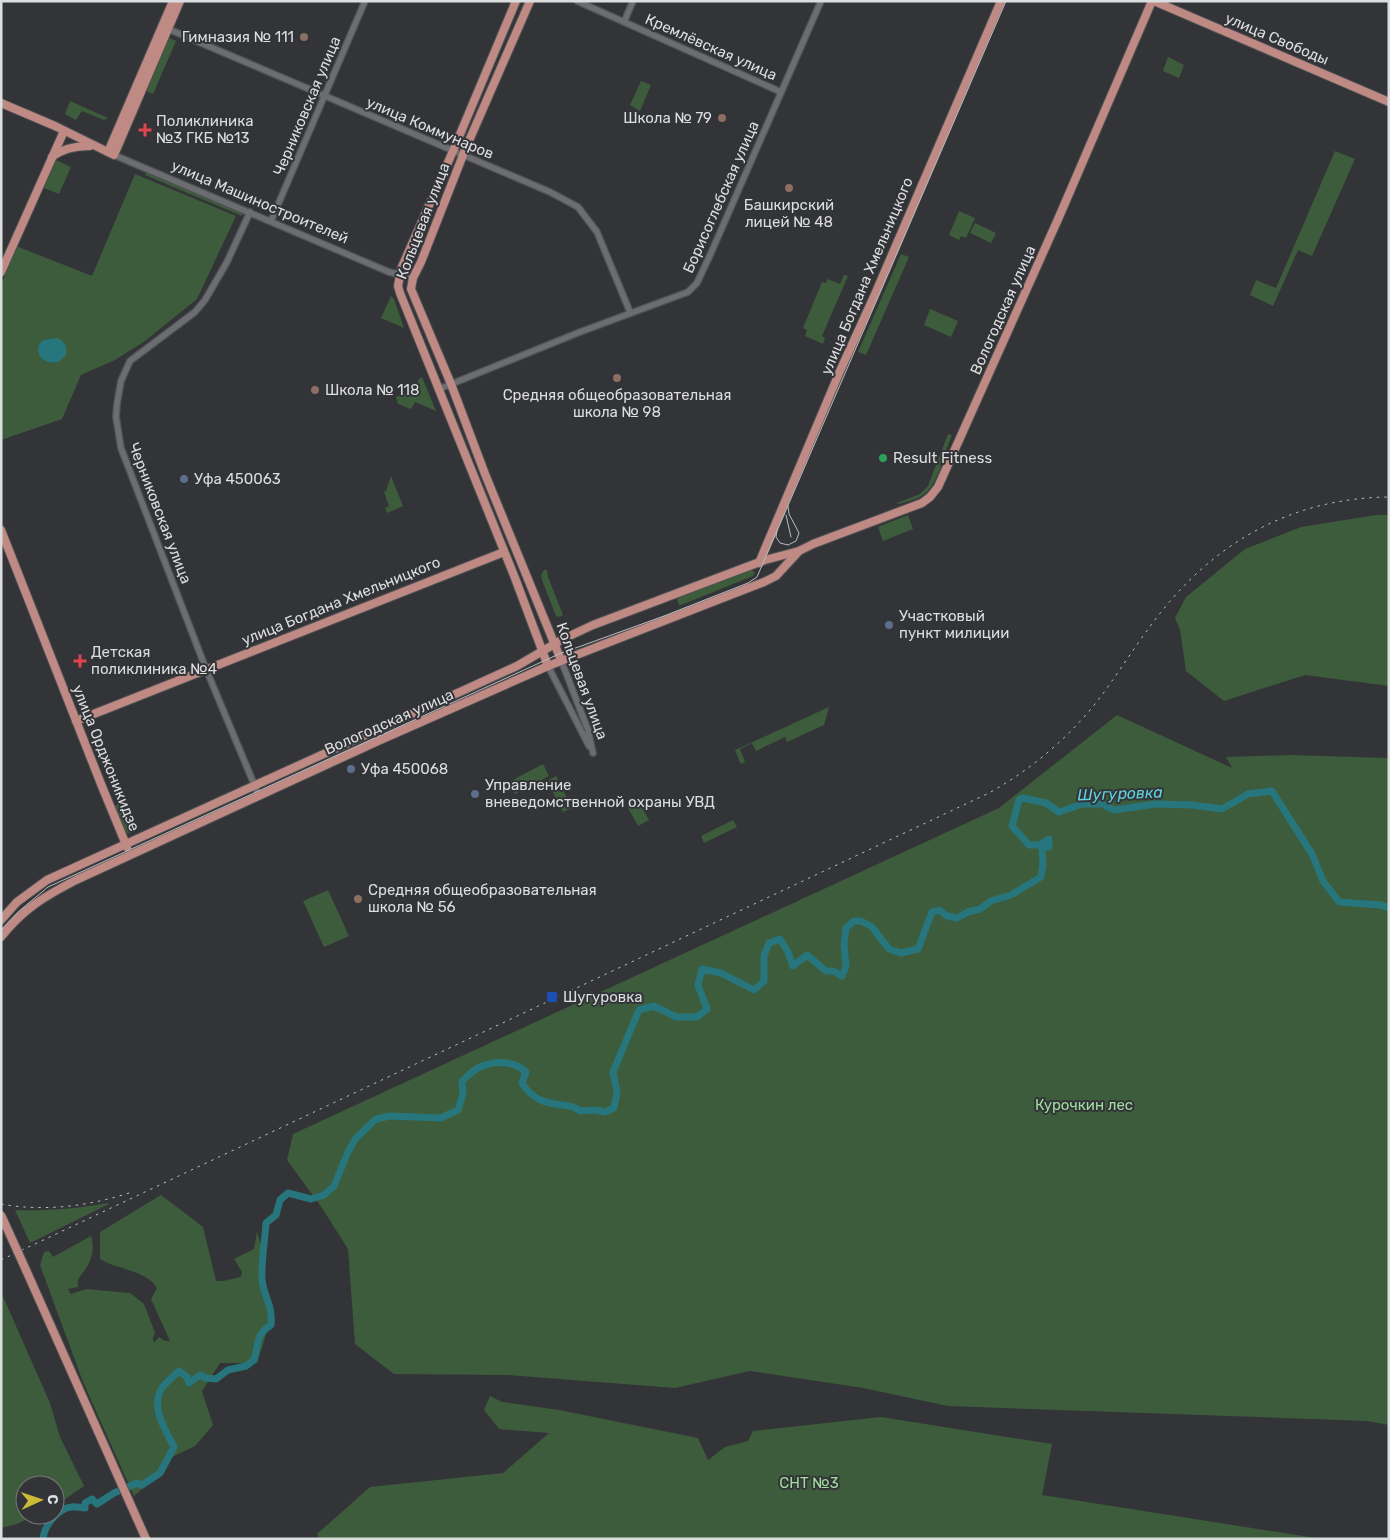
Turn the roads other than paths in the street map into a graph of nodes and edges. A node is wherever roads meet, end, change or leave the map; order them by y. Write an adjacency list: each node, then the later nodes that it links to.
1 (173, 1): 12 (main road)
2 (180, 1): 12 (main road)
3 (365, 1): 14 (street, Черниковская улица)
4 (516, 1): 19 (main road, Кольцевая улица)
5 (530, 1): 21 (main road, Кольцевая улица)
6 (576, 1): 11 (street, Кремлёвская улица)
7 (633, 1): 11 (street)
8 (821, 1): 13 (street, Борисоглебская улица)
9 (1001, 1): 34 (main road, улица Богдана Хмельницкого)
10 (1153, 1): 15 (main road, улица Свободы); 32 (main road, Вологодская улица)
11 (624, 22): 13 (street, Кремлёвская улица)
12 (165, 28): 14 (street, улица Коммунаров); 20 (main road)
13 (781, 92): 28 (street, Борисоглебская улица)
14 (325, 96): 19 (street, улица Коммунаров); 24 (street, Черниковская улица)
15 (1389, 102)
16 (1, 103): 17 (main road, улица Машиностроителей)
17 (64, 131): 18 (main road, улица Машиностроителей); 22 (main road)
18 (93, 146): 20 (main road, улица Машиностроителей); 22 (main road)
19 (453, 151): 21 (street, улица Коммунаров); 26 (main road, Кольцевая улица)
20 (111, 154): 23 (street, улица Машиностроителей)
21 (463, 156): 27 (main road, Кольцевая улица); 28 (street, улица Коммунаров)
22 (52, 157): 25 (main road)
23 (250, 212): 24 (street, улица Машиностроителей); 39 (street, Черниковская улица)
24 (271, 221): 26 (street, улица Машиностроителей)
25 (1, 272)
26 (399, 274): 27 (street, улица Машиностроителей); 30 (main road, Кольцевая улица)
27 (413, 278): 29 (main road, Кольцевая улица)
28 (630, 312): 29 (street, Борисоглебская улица)
29 (451, 384): 30 (street, Борисоглебская улица); 35 (main road, Кольцевая улица)
30 (439, 389): 33 (main road, Кольцевая улица)
31 (1, 530): 40 (main road, улица Орджоникидзе)
32 (798, 551): 34 (main road, Вологодская улица); 37 (main road, Вологодская улица)
33 (504, 552): 36 (main road, Кольцевая улица); 39 (main road, улица Богдана Хмельницкого)
34 (759, 563): 35 (main road, Вологодская улица)
35 (555, 644): 36 (main road, Вологодская улица); 37 (main road, Кольцевая улица)
36 (543, 652): 38 (main road, Кольцевая улица); 41 (main road, Вологодская улица)
37 (562, 660): 38 (main road, Вологодская улица); 38 (street, Кольцевая улица)
38 (548, 666): 42 (main road, Вологодская улица)
39 (206, 669): 40 (main road, улица Богдана Хмельницкого); 41 (street, Черниковская улица)
40 (76, 721): 43 (main road, улица Орджоникидзе)
41 (254, 785): 42 (street, Черниковская улица); 43 (main road, Вологодская улица)
42 (259, 796): 44 (main road, Вологодская улица)
43 (126, 844): 44 (main road, улица Орджоникидзе); 45 (main road, Вологодская улица)
44 (132, 856): 46 (main road, Вологодская улица)
45 (1, 920)
46 (1, 938)
47 (1, 1215): 48 (main road, bridge)
48 (146, 1539)

